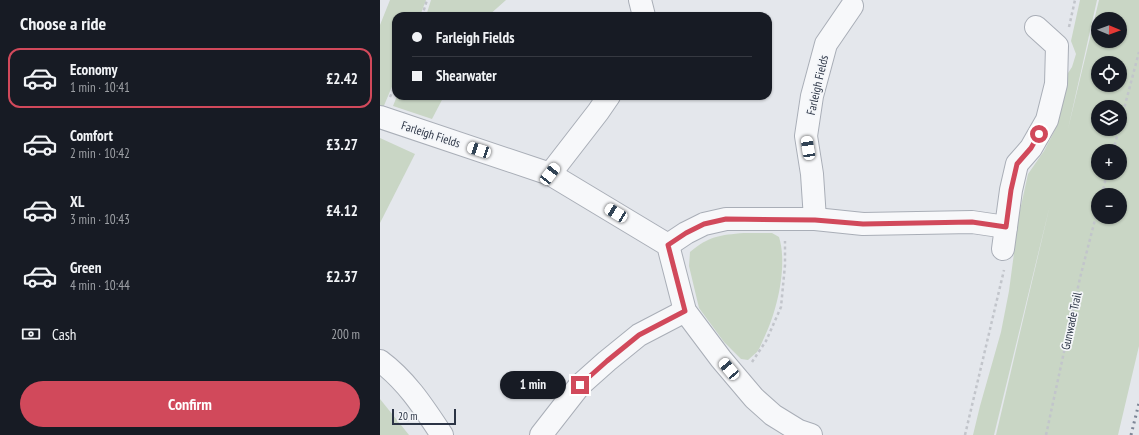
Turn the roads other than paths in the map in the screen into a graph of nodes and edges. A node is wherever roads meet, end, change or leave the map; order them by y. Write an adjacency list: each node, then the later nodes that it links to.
1 (640, 0): 3 (street)
2 (852, 6): 8 (street, Farleigh Fields)
3 (643, 12)
4 (1036, 27): 9 (street)
5 (606, 100): 7 (street)
6 (385, 108): 7 (street, Farleigh Fields)
7 (550, 174): 10 (street, Farleigh Fields)
8 (815, 220): 9 (street); 10 (street)
9 (1006, 227): 11 (street)
10 (668, 245): 12 (street)
11 (1003, 249)
12 (685, 311): 15 (street); 16 (street)
13 (380, 361): 14 (street)
14 (442, 435)
15 (541, 435)
16 (811, 435)

